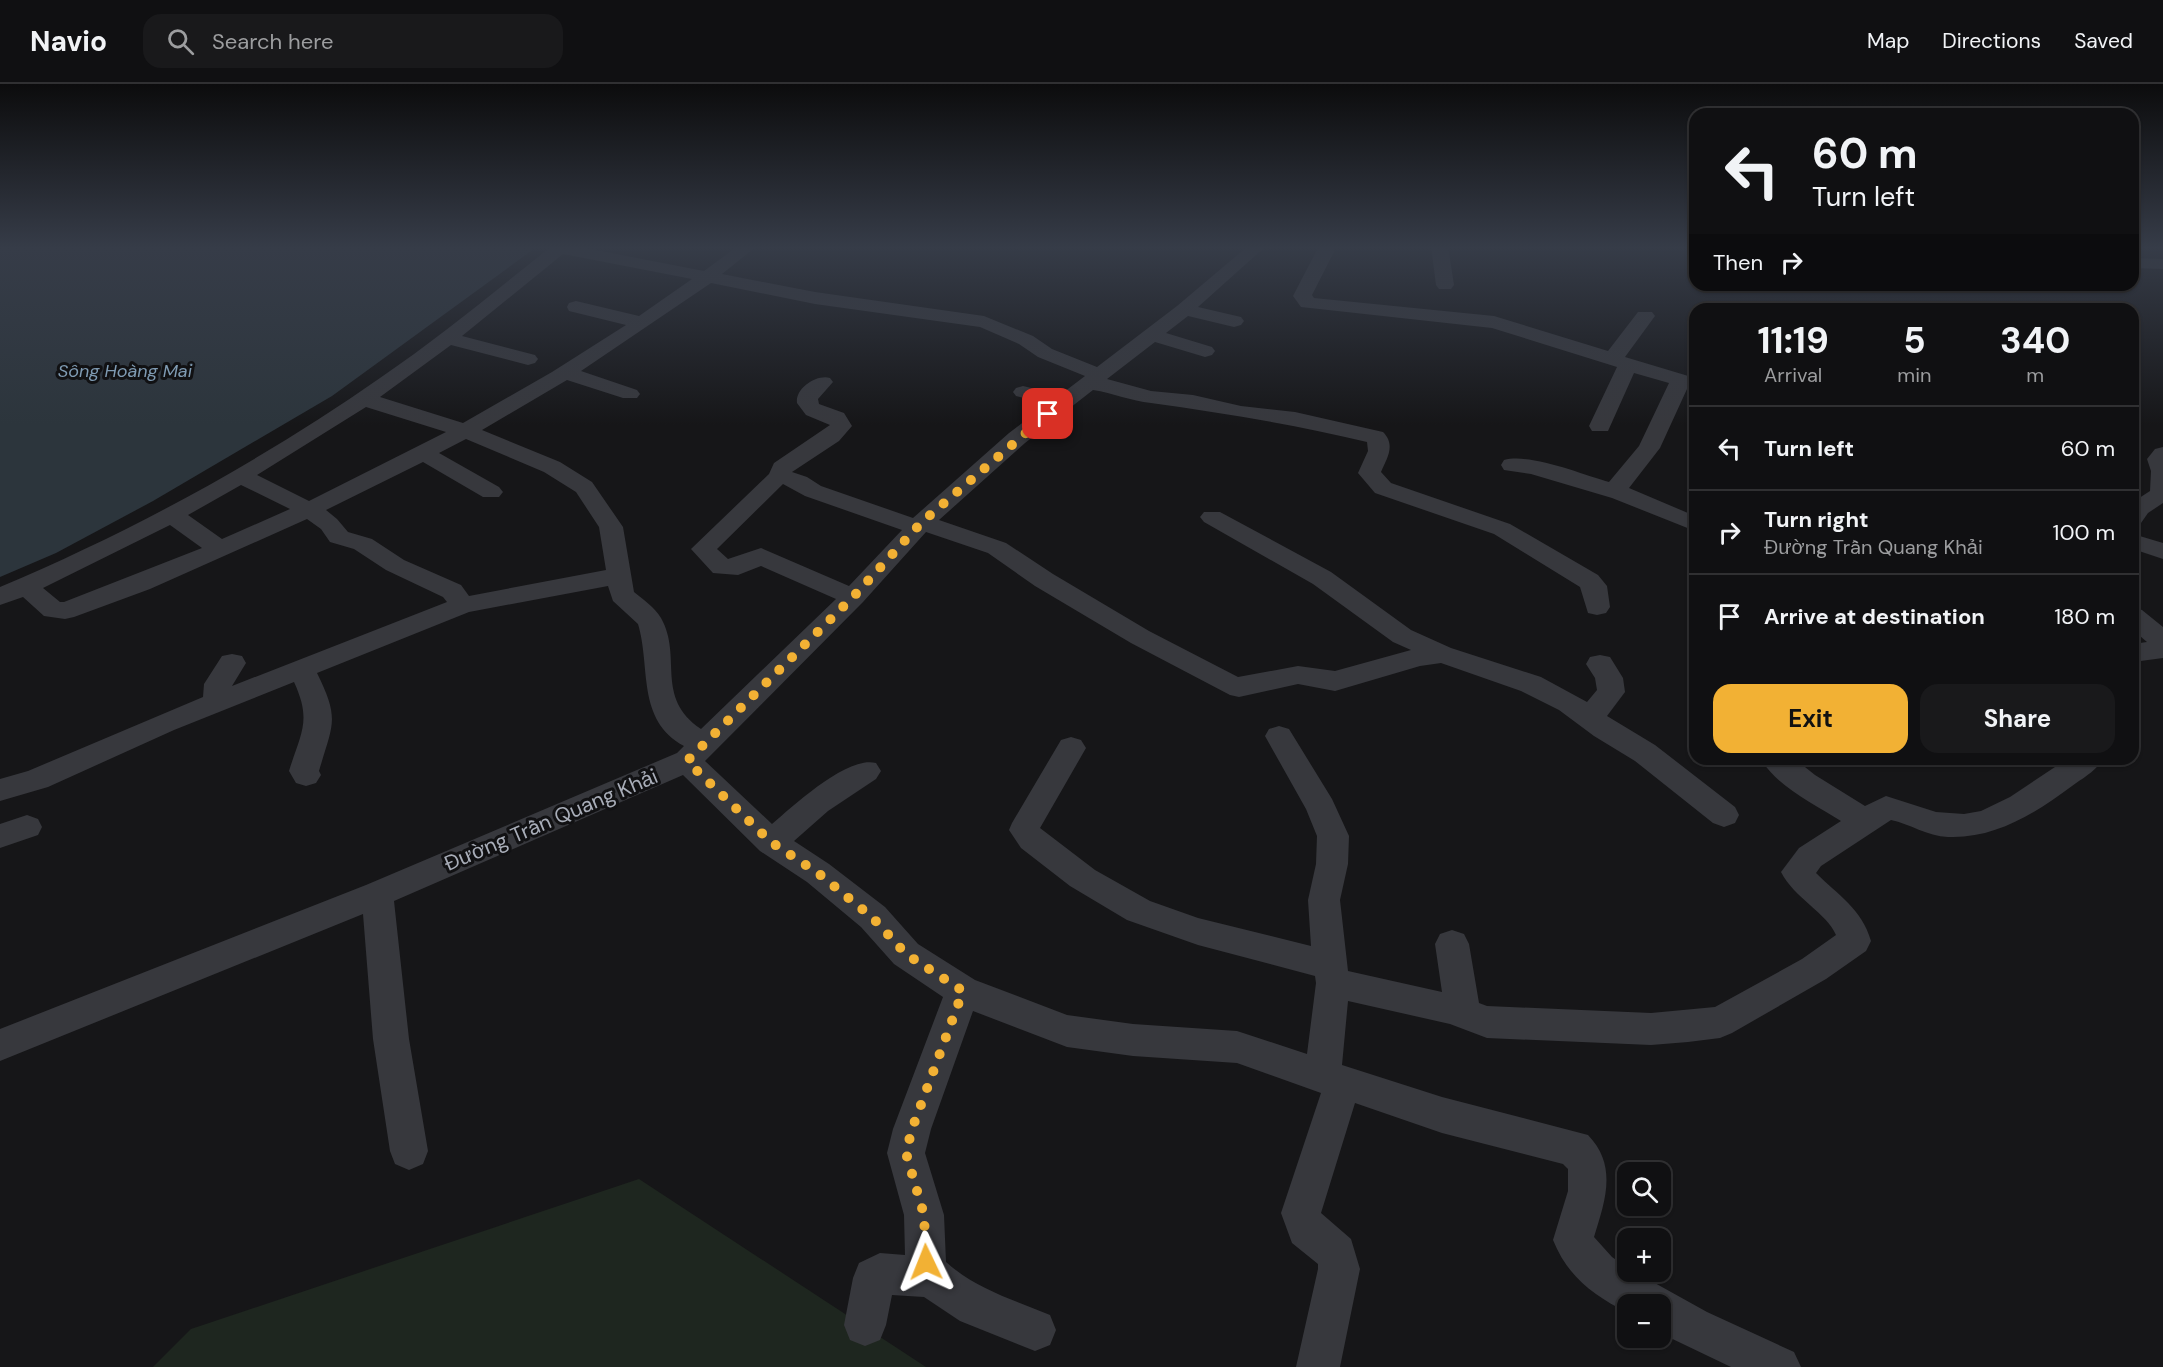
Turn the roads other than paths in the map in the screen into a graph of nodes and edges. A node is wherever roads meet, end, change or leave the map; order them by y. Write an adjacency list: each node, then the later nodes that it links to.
1 (487, 306): 12 (street)
2 (663, 306): 10 (street)
3 (870, 306): 17 (street)
4 (1189, 306): 7 (street, Đường Trần Quang Khải)
5 (1336, 306): 15 (street)
6 (576, 308): 10 (street)
7 (1184, 310): 9 (street); 11 (street, Đường Trần Quang Khải)
8 (1645, 316): 15 (street)
9 (1234, 321)
10 (640, 322): 16 (street)
11 (1150, 334): 13 (street); 17 (street, Đường Trần Quang Khải)
12 (446, 338): 14 (street); 22 (street)
13 (1205, 351)
14 (528, 359)
15 (1621, 362): 19 (street); 24 (street)
16 (567, 373): 21 (street); 25 (street)
17 (1094, 379): 23 (street, Đường Trần Quang Khải); 48 (street)
18 (823, 382): 30 (street)
19 (1688, 383): 32 (street)
20 (1023, 392): 23 (street)
21 (630, 394)
22 (363, 399): 25 (street); 29 (street)
23 (1063, 402): 39 (street, Đường Trần Quang Khải)
24 (1600, 426)
25 (466, 431): 26 (street); 43 (street)
26 (424, 454): 31 (street); 35 (street)
27 (2163, 454): 33 (street)
28 (1512, 465): 32 (street)
29 (239, 475): 35 (street); 36 (street)
30 (780, 477): 39 (street); 45 (street)
31 (491, 492)
32 (1618, 492): 38 (street)
33 (2162, 493): 34 (street)
34 (2139, 509)
35 (310, 510): 41 (street); 47 (street)
36 (171, 514): 41 (street); 44 (street)
37 (1212, 517): 53 (street)
38 (1689, 522)
39 (920, 524): 45 (street, Đường Trần Quang Khải); 53 (street)
40 (2139, 543): 42 (street)
41 (220, 549): 44 (street)
42 (2163, 551)
43 (618, 576): 47 (street); 61 (street)
44 (26, 586): 46 (street)
45 (854, 596): 61 (street, Đường Trần Quang Khải)
46 (0, 597)
47 (463, 605): 56 (street)
48 (1598, 607)
49 (2139, 620): 50 (street)
50 (2163, 640)
51 (2163, 649): 52 (street)
52 (2139, 652)
53 (1442, 654): 58 (street)
54 (232, 663): 57 (street)
55 (1600, 664): 58 (street)
56 (301, 667): 57 (street); 65 (street)
57 (217, 701): 66 (street)
58 (1589, 719): 67 (street)
59 (1279, 736): 72 (street)
60 (1071, 748): 72 (street)
61 (696, 753): 69 (street); 70 (street, Đường Trần Quang Khải)
62 (1783, 765): 68 (street)
63 (2079, 765): 68 (street)
64 (866, 771): 69 (street)
65 (306, 775)
66 (0, 790)
67 (1724, 815)
68 (1865, 821): 74 (street)
69 (771, 842): 73 (street)
70 (376, 894): 75 (street, Đường Trần Quang Khải); 77 (street)
71 (1452, 944): 74 (street)
72 (1331, 972): 74 (street); 76 (street)
73 (963, 991): 76 (street); 78 (street)
74 (1464, 1014)
75 (0, 1044)
76 (1333, 1080): 79 (street); 83 (street)
77 (409, 1151)
78 (932, 1277): 81 (street); 82 (street)
79 (1635, 1294)
80 (1671, 1315): 84 (street)
81 (865, 1325)
82 (1035, 1330)
83 (1318, 1367)
84 (1779, 1367)

